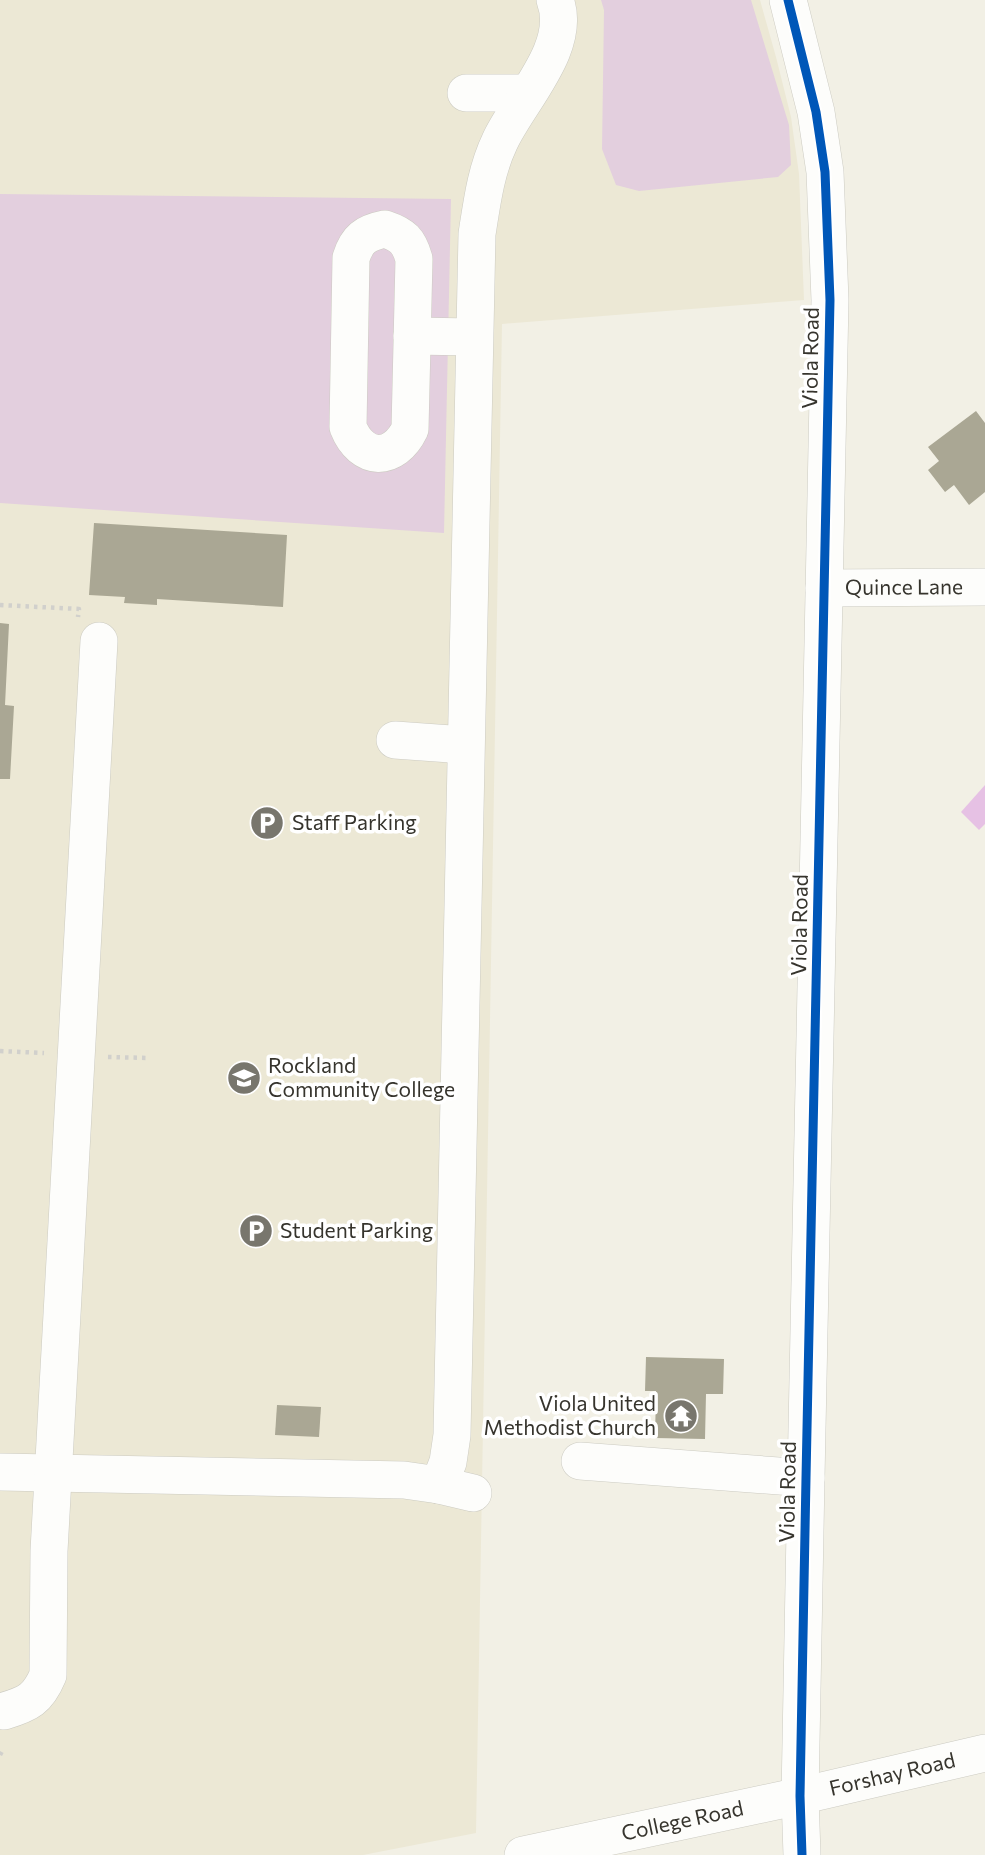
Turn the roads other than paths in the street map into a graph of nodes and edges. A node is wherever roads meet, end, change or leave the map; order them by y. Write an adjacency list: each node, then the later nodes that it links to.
1 (555, 0): 4 (street)
2 (788, 0): 8 (street, Viola Road)
3 (466, 93): 4 (street)
4 (528, 93): 6 (street)
5 (412, 336): 5 (street); 6 (street)
6 (474, 337): 11 (street)
7 (985, 587): 8 (street, Quince Lane)
8 (824, 588): 15 (street, Viola Road)
9 (99, 641): 14 (street)
10 (395, 740): 11 (street)
11 (465, 745): 14 (street)
12 (580, 1461): 15 (street)
13 (0, 1472): 14 (street)
14 (54, 1472): 16 (street)
15 (806, 1479): 18 (street, Viola Road)
16 (4, 1711)
17 (985, 1753): 18 (street, Forshay Road)
18 (800, 1796): 19 (street, College Road); 20 (street, Viola Road)
19 (523, 1855)
20 (802, 1855)

